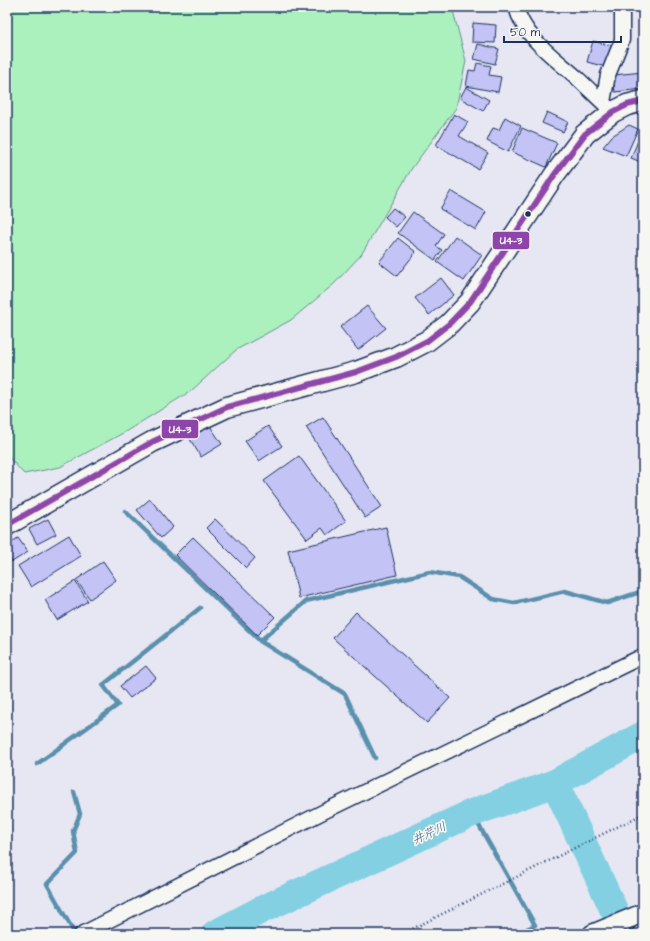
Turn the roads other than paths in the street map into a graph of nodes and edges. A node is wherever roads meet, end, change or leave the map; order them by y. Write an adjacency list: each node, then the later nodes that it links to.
1 (516, 7): 4 (street)
2 (622, 7): 4 (street)
3 (643, 101): 4 (main road)
4 (608, 107): 5 (main road)
5 (7, 525)
6 (643, 656): 8 (street)
7 (640, 914): 9 (street)
8 (82, 934)
9 (592, 934)

